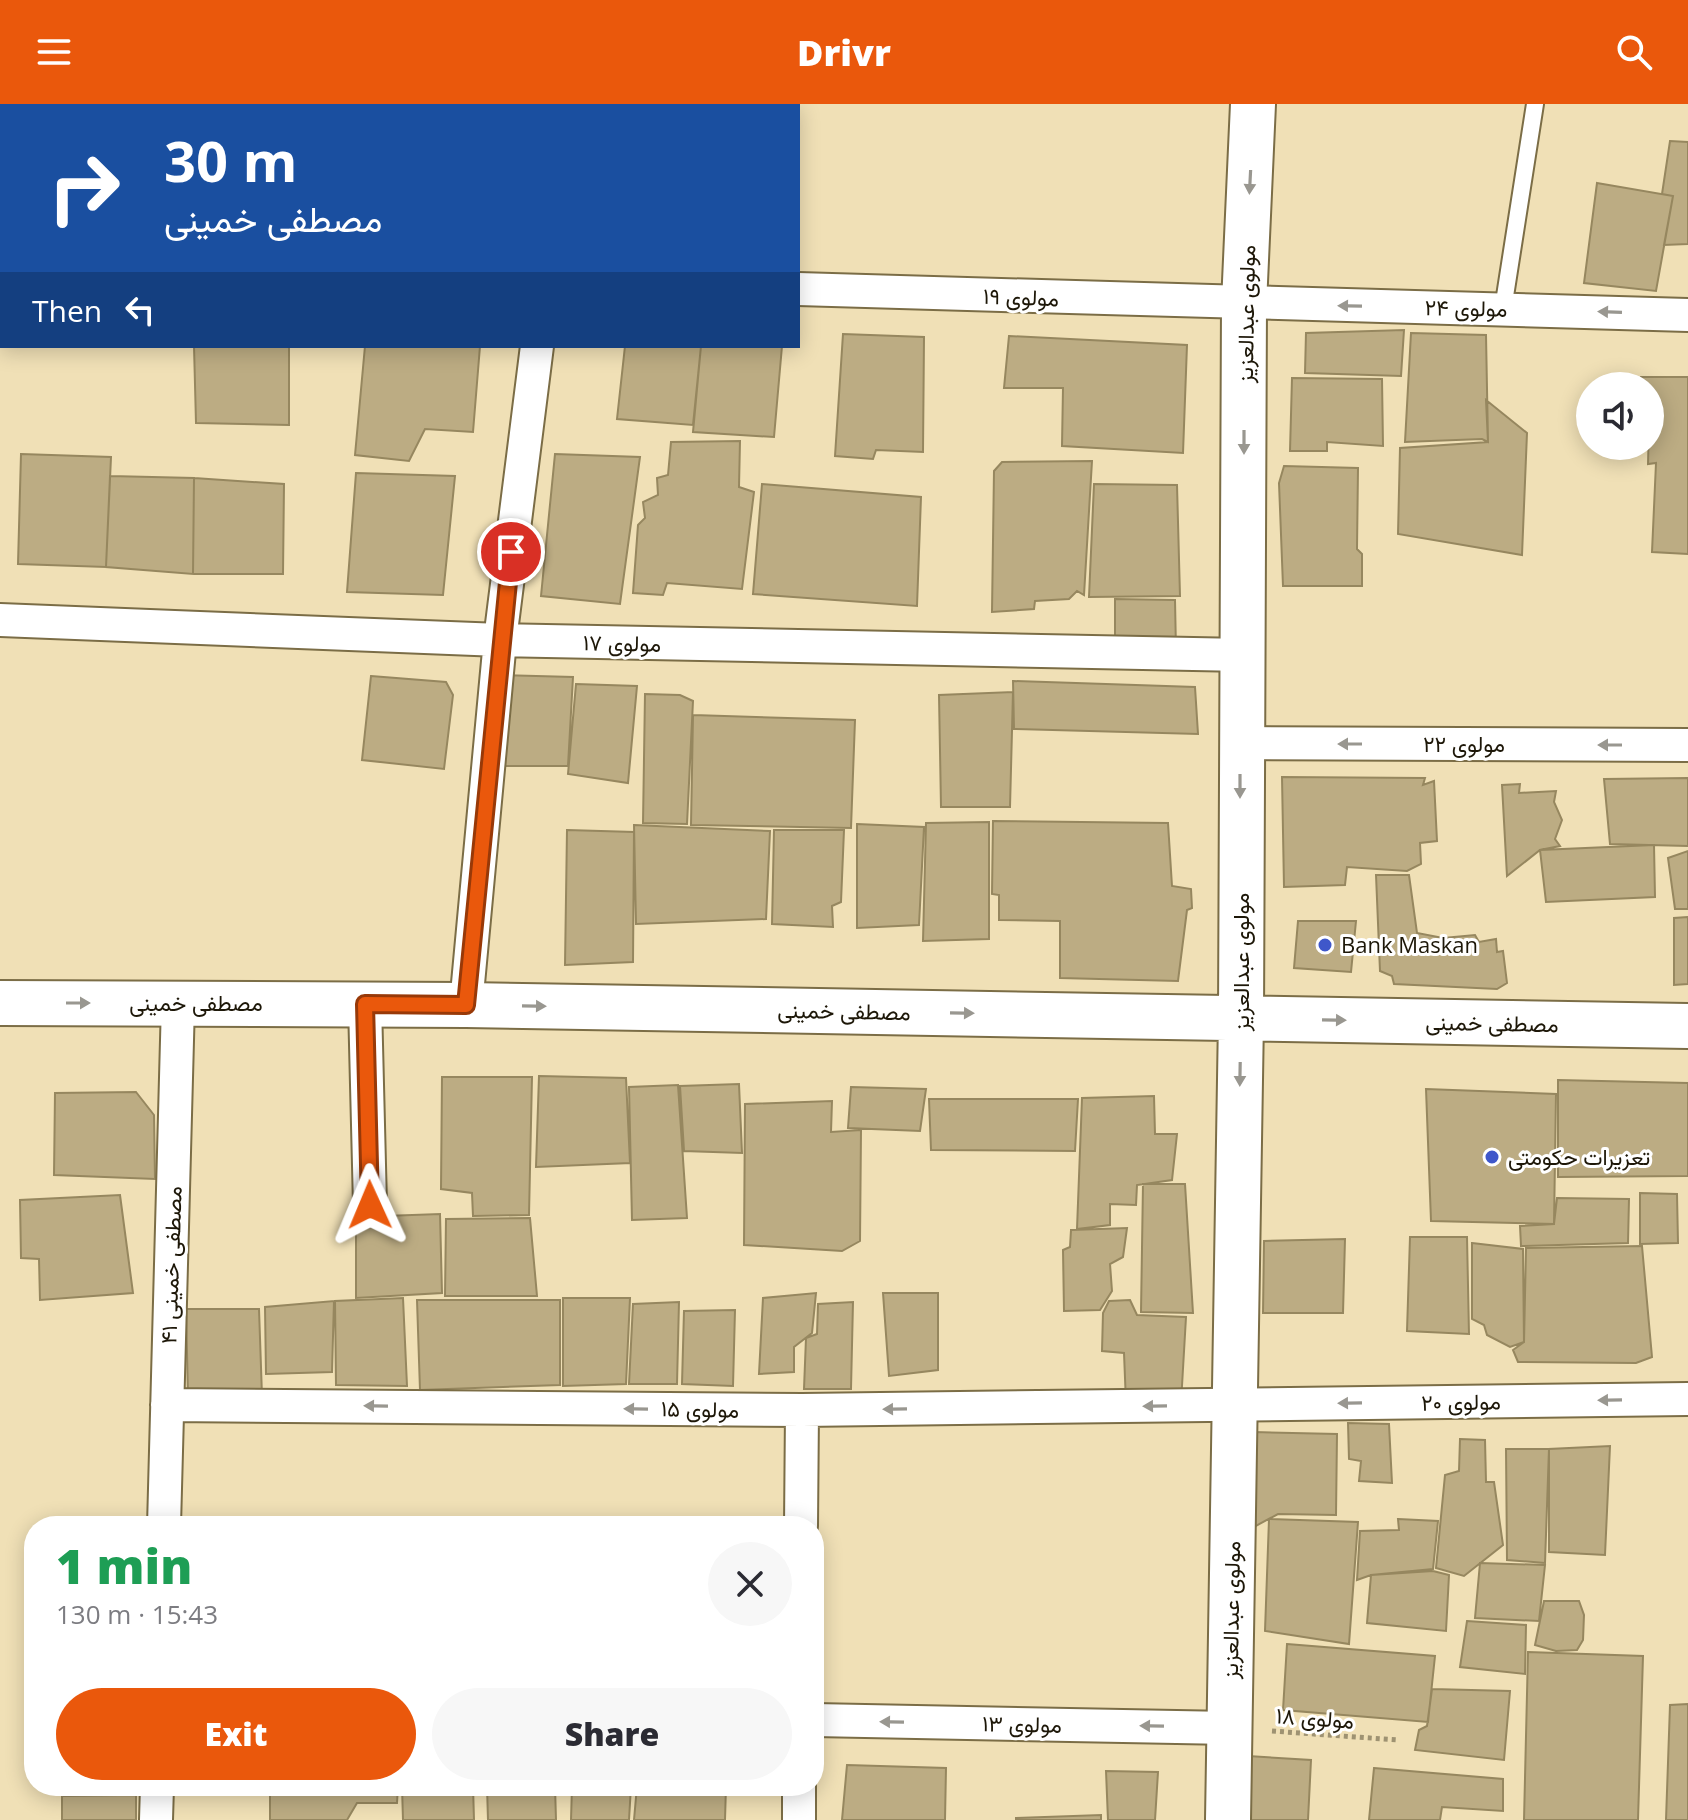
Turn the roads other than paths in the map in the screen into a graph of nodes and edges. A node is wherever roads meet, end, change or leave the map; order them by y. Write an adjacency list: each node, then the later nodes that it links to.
1 (1253, 104): 4 (main road, مولوی عبدالعزیز, one-way to 4)
2 (1535, 104): 5 (lane)
3 (800, 289): 4 (street, مولوی ۱۹)
4 (1244, 304): 5 (street, مولوی ۲۴, one-way to 4); 10 (main road, مولوی عبدالعزیز, one-way to 10)
5 (1503, 309): 6 (street, مولوی ۲۴, one-way to 5)
6 (1688, 315)
7 (537, 348): 9 (street)
8 (0, 620): 9 (street, مولوی ۱۷)
9 (500, 640): 10 (street, مولوی ۱۷); 16 (street)
10 (1244, 655): 11 (main road, مولوی عبدالعزیز)
11 (1240, 743): 12 (street, مولوی ۲۲, one-way to 11); 17 (main road, مولوی عبدالعزیز, one-way to 17)
12 (1688, 745)
13 (0, 1003): 14 (main road, مصطفی خمینی, one-way to 14)
14 (178, 1003): 15 (main road, مصطفی خمینی); 21 (street, مصطفی خمینی ۴۱)
15 (365, 1004): 16 (main road, مصطفی خمینی); 19 (street)
16 (466, 1005): 17 (main road, مصطفی خمینی, one-way to 17)
17 (1241, 1018): 18 (main road, مصطفی خمینی, one-way to 18); 22 (main road, مولوی عبدالعزیز, one-way to 22)
18 (1688, 1026)
19 (370, 1205)
20 (1688, 1399): 22 (street, مولوی ۲۰, one-way to 22)
21 (167, 1405): 23 (street, مولوی ۱۵, one-way to 21); 24 (street, مصطفی خمینی ۴۱)
22 (1233, 1405): 23 (street, مولوی ۱۵, one-way to 23); 27 (main road, مولوی عبدالعزیز)
23 (802, 1410): 25 (street)
24 (164, 1516)
25 (801, 1516)
26 (824, 1720): 27 (street, مولوی ۱۳, one-way to 26)
27 (1230, 1728): 32 (main road, مولوی عبدالعزیز)
28 (157, 1796): 30 (street)
29 (799, 1796): 31 (street)
30 (156, 1820)
31 (799, 1820)
32 (1228, 1820)

